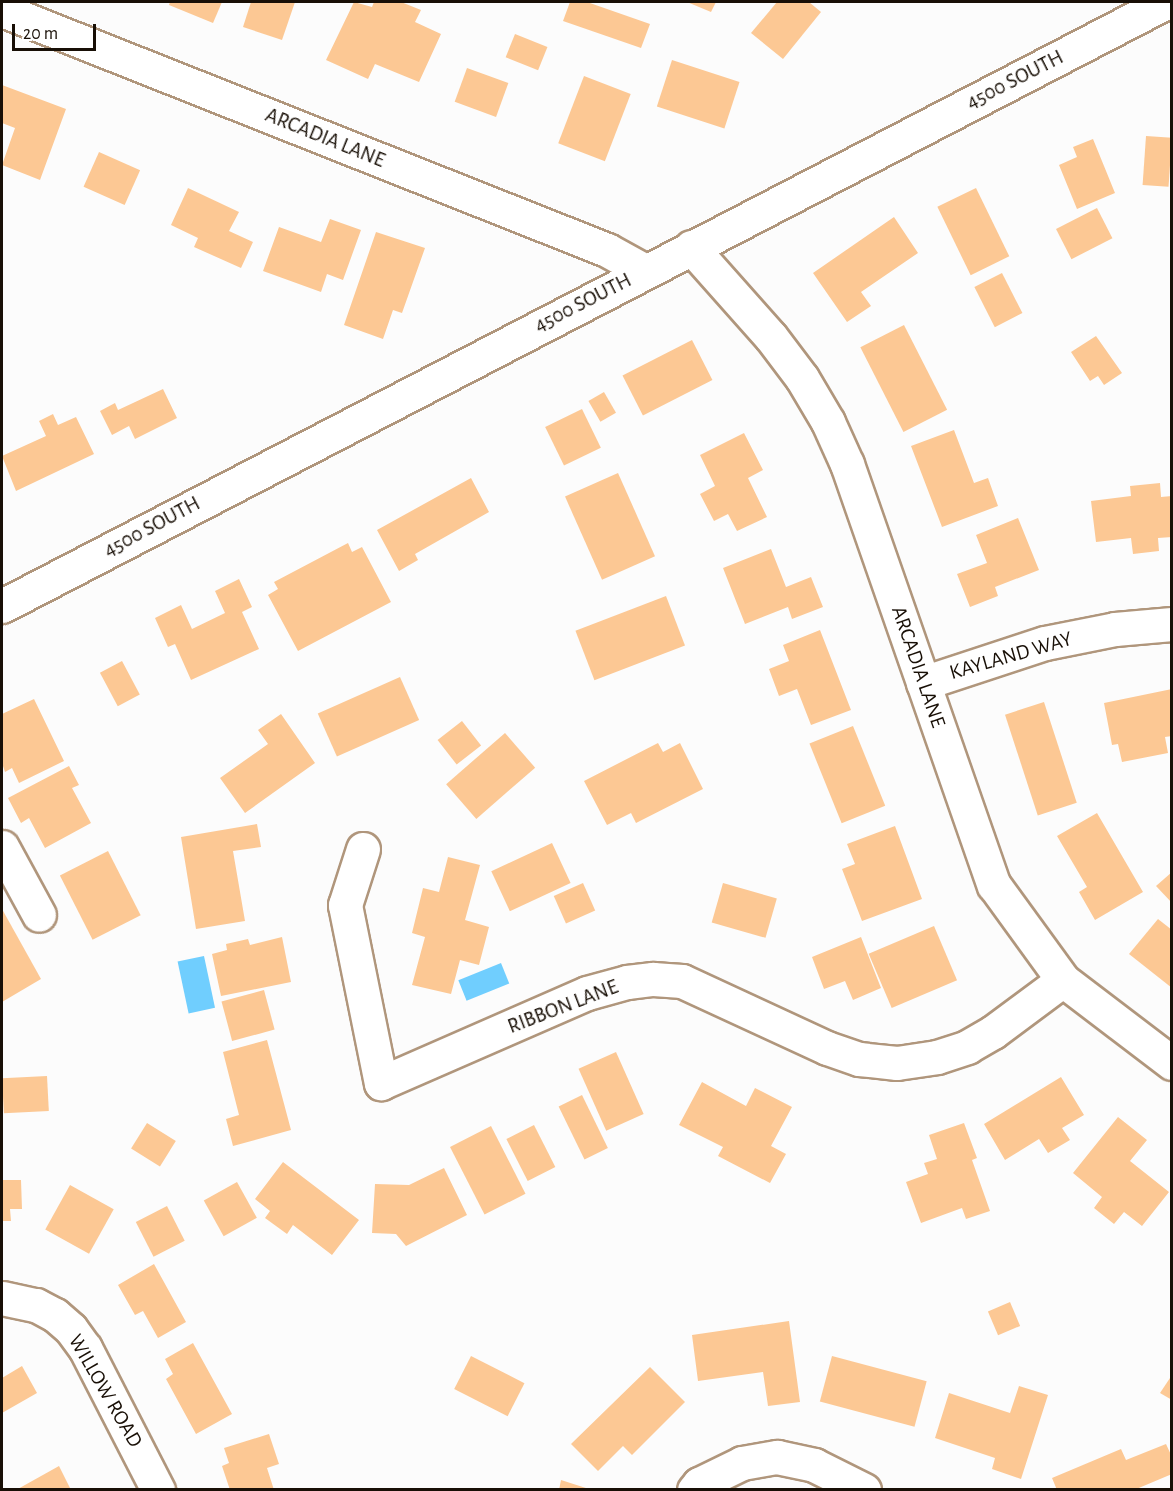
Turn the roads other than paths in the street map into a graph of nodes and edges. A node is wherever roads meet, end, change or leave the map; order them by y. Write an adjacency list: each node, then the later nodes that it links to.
1 (1166, 2): 3 (street, 4500 SOUTH)
2 (2, 10): 4 (street, ARCADIA LANE)
3 (691, 247): 4 (street, 4500 SOUTH); 7 (street, ARCADIA LANE)
4 (645, 271): 5 (street, 4500 SOUTH)
5 (2, 606)
6 (1172, 624): 7 (street, KAYLAND WAY)
7 (923, 683): 11 (street, ARCADIA LANE)
8 (2, 847): 10 (street)
9 (363, 849): 11 (street, RIBBON LANE)
10 (39, 915)
11 (1063, 980): 12 (street, ARCADIA LANE)
12 (1172, 1063)
13 (2, 1298): 14 (street, WILLOW ROAD)
14 (158, 1490)
15 (694, 1490): 16 (street)
16 (864, 1490)

